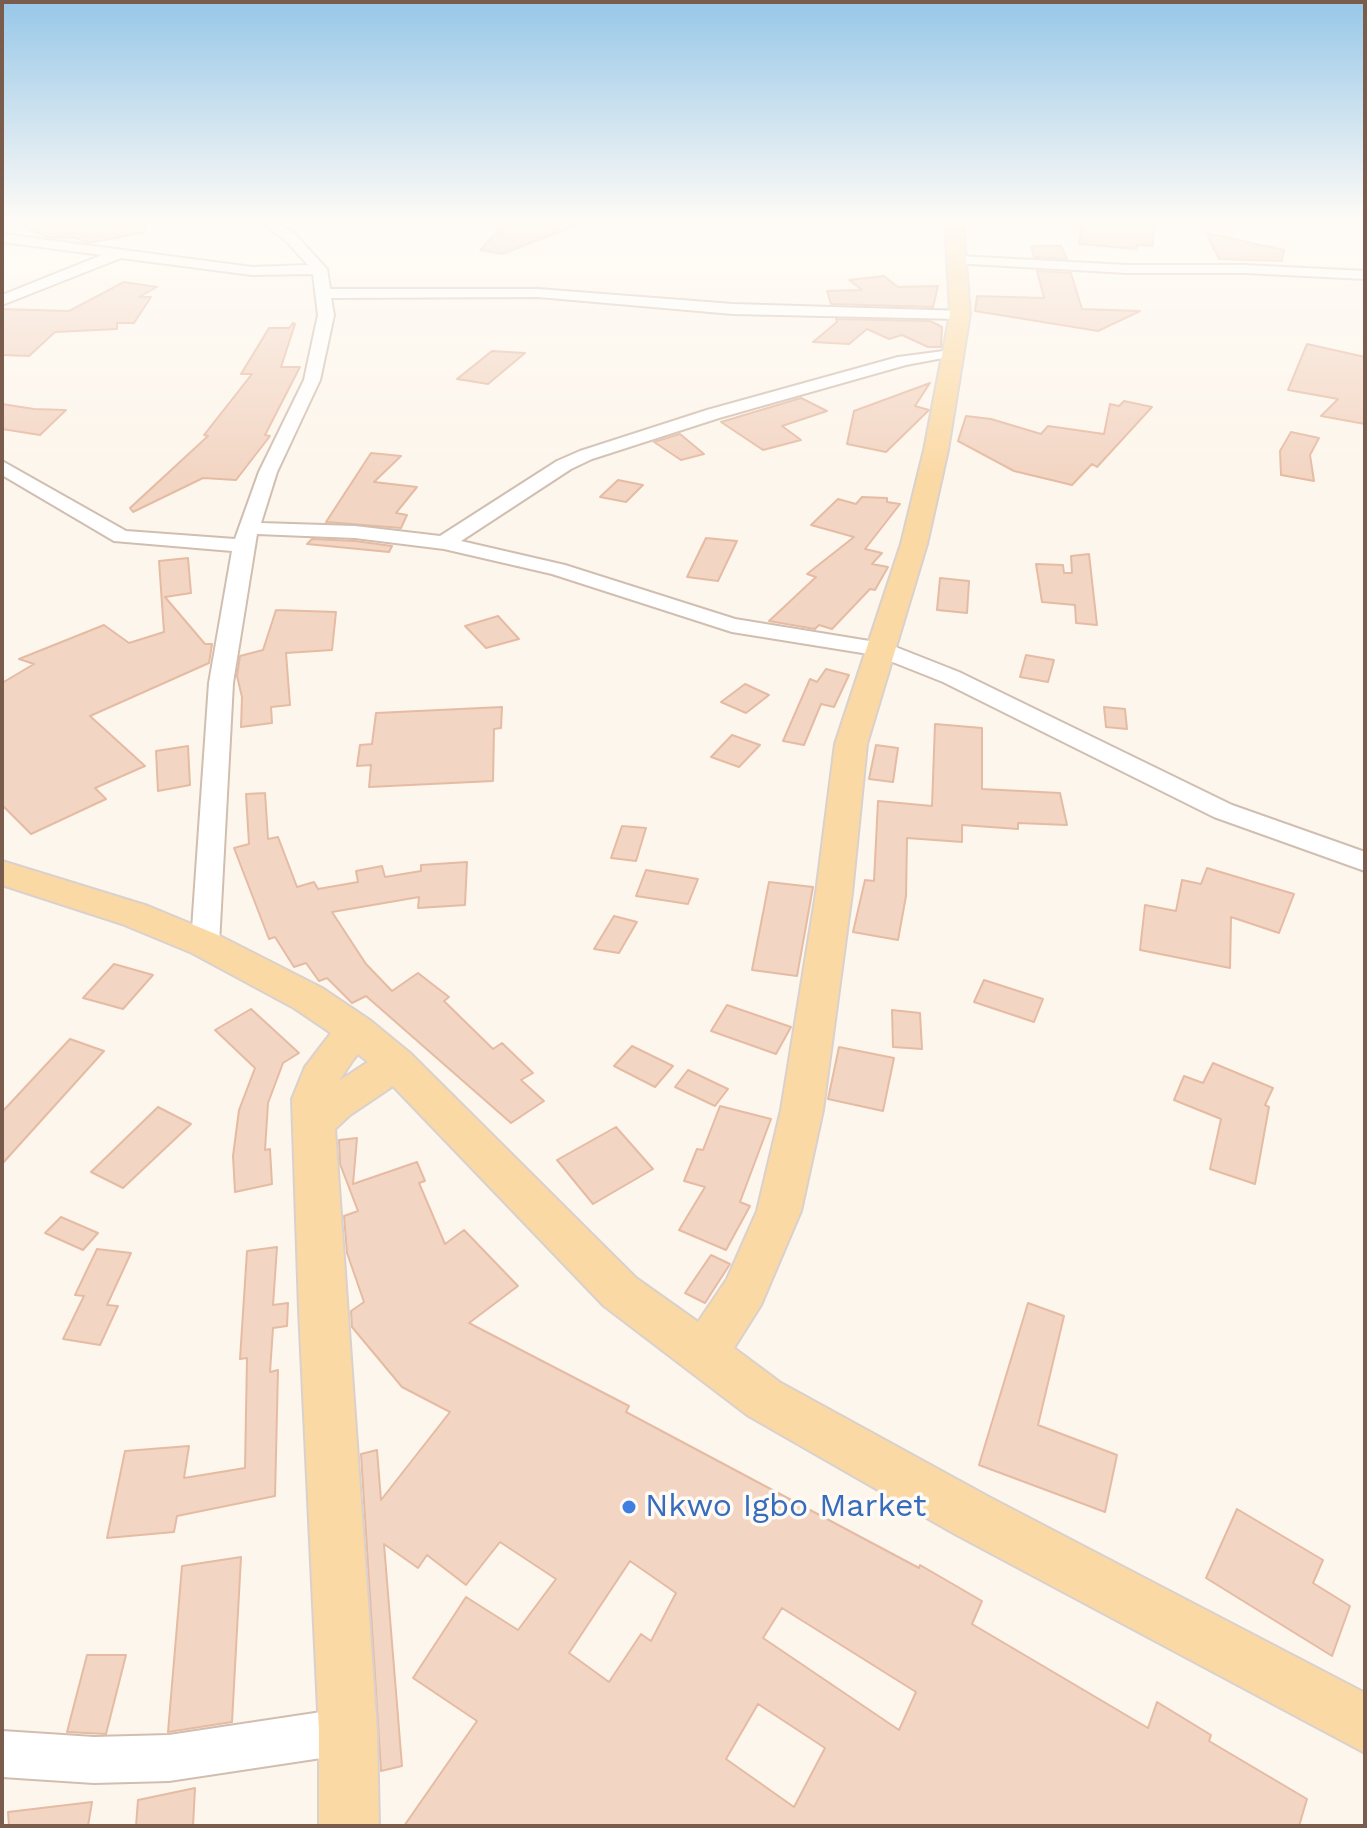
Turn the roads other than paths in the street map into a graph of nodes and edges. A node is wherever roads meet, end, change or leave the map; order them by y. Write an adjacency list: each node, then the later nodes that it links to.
1 (325, 306): 7 (street)
2 (700, 306): 4 (street)
3 (960, 306): 4 (main road)
4 (960, 314): 5 (main road)
5 (953, 352): 8 (street); 9 (main road)
6 (2, 467): 7 (street)
7 (246, 537): 8 (street); 12 (street)
8 (444, 543): 9 (street)
9 (880, 649): 10 (street); 16 (main road)
10 (1365, 862)
11 (2, 873): 12 (main road)
12 (205, 944): 13 (main road)
13 (357, 1031): 14 (main road); 15 (main road)
14 (396, 1064): 15 (main road); 16 (main road)
15 (314, 1124): 18 (main road)
16 (703, 1355): 17 (main road)
17 (1365, 1724)
18 (348, 1731): 19 (street); 20 (main road)
19 (2, 1754)
20 (349, 1826)

